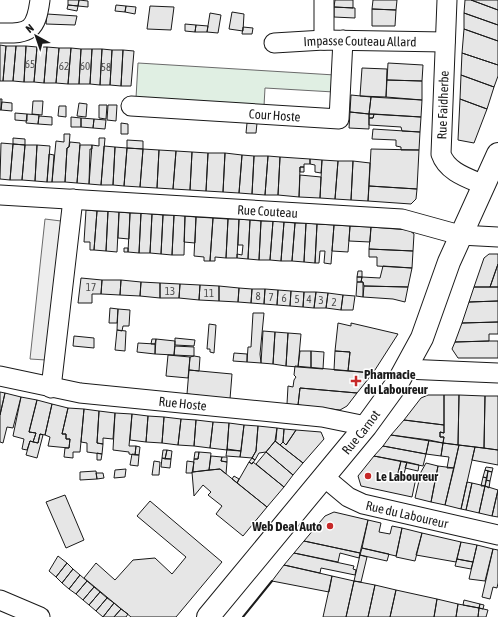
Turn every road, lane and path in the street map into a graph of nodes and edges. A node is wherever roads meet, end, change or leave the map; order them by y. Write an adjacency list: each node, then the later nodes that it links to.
1 (40, 0): 4 (street)
2 (324, 0): 5 (street)
3 (447, 0): 7 (street, Rue Faidherbe)
4 (0, 32)
5 (324, 40): 6 (street, Impasse Couteau Allard); 8 (street, Impasse Couteau Allard)
6 (343, 40): 7 (street, Impasse Couteau Allard); 9 (street, Cour Hoste)
7 (445, 42): 11 (street, Rue Faidherbe)
8 (274, 43)
9 (131, 106)
10 (498, 154): 11 (main road, Rue Carnot)
11 (484, 185): 14 (main road, Rue Carnot)
12 (0, 195): 13 (street, Rue Couteau)
13 (73, 199): 14 (street, Rue Couteau); 19 (street)
14 (460, 235): 15 (street, Rue Couteau); 16 (main road, Rue Carnot)
15 (498, 236)
16 (405, 369): 17 (street); 20 (main road, Rue Carnot)
17 (498, 373)
18 (0, 376): 19 (street, Rue Hoste)
19 (50, 388): 20 (street, Rue Hoste)
20 (366, 426): 21 (main road, Rue Carnot)
21 (324, 477): 22 (street, Rue du Laboureur); 25 (main road, Rue Carnot)
22 (498, 535)
23 (0, 600): 24 (street)
24 (40, 617)
25 (208, 617)

